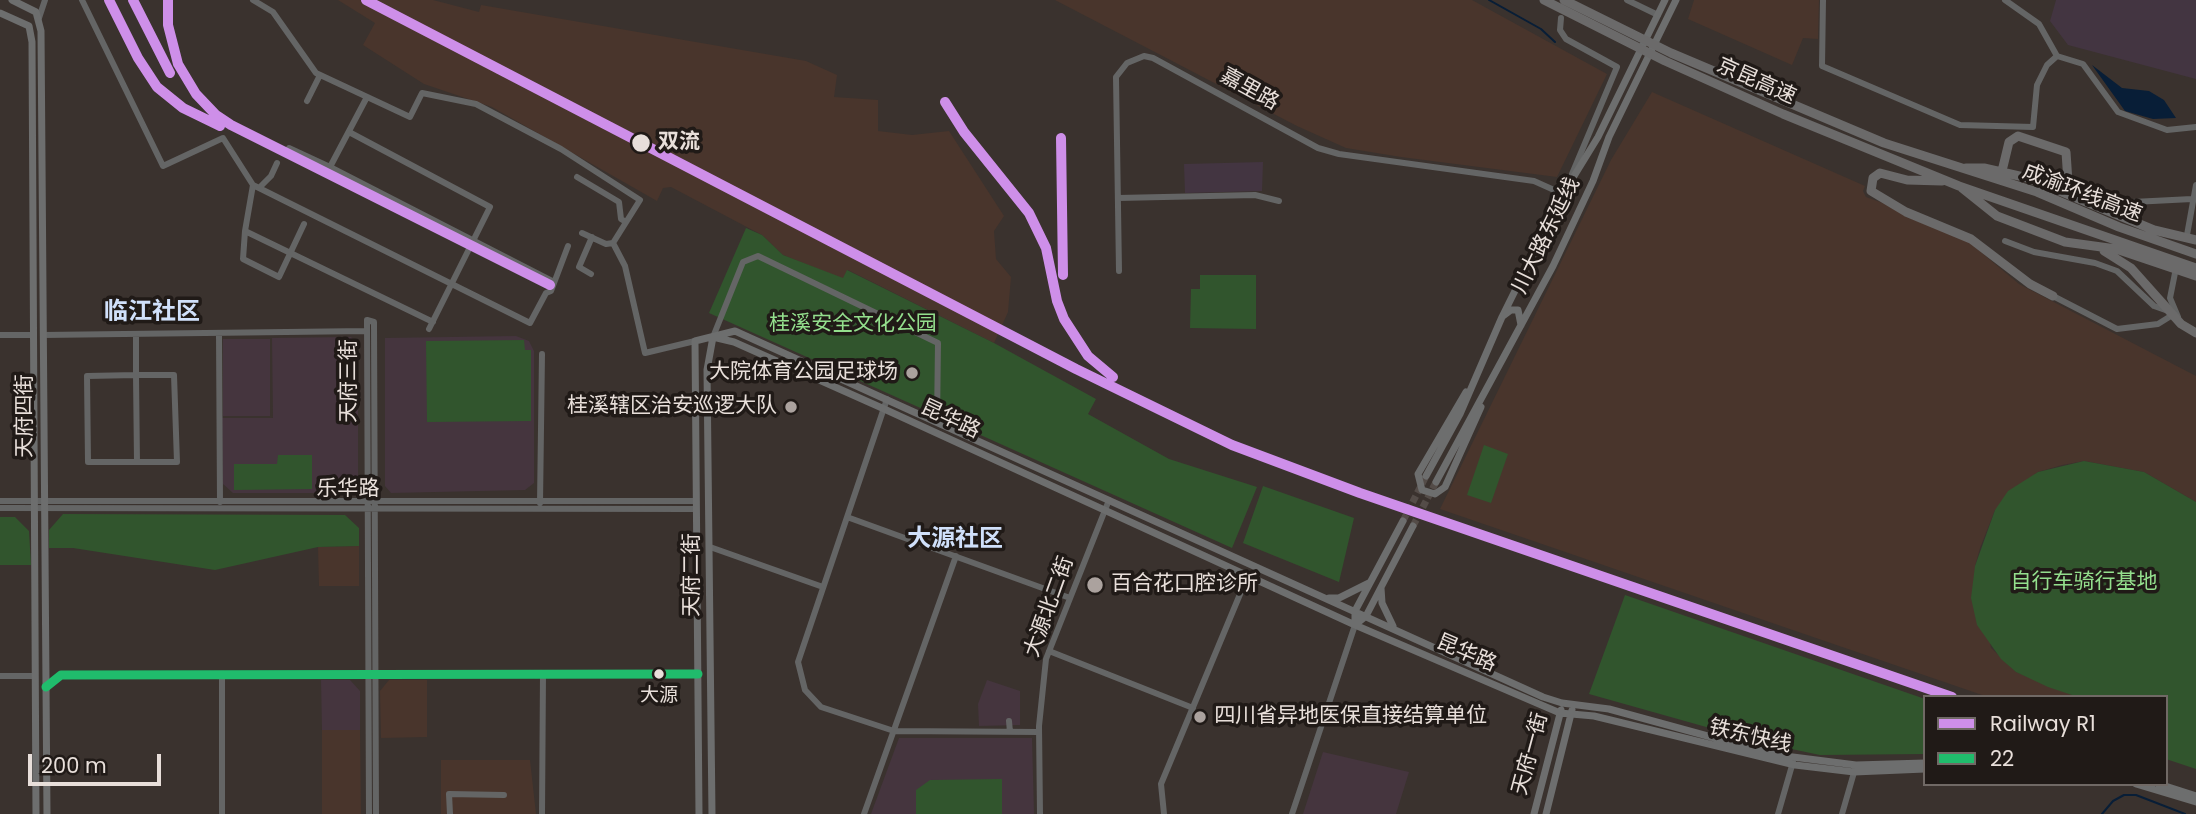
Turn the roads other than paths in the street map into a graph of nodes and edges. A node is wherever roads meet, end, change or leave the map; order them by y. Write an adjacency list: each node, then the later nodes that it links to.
1 (12, 0): 14 (main road)
2 (44, 0): 14 (street)
3 (82, 0): 32 (street)
4 (253, 0): 18 (street)
5 (1544, 0): 16 (highway, 京昆高速)
6 (1564, 0): 16 (highway, 京昆高速)
7 (1627, 0): 13 (street)
8 (1676, 0): 63 (main road, 川大路东延线)
9 (1823, 0): 17 (street)
10 (2005, 0): 17 (street)
11 (1663, 1): 13 (main road, 川大路东延线)
12 (0, 13): 69 (main road, 天府四街)
13 (1658, 15): 34 (main road, 川大路东延线)
14 (39, 18): 70 (main road, 天府四街)
15 (1561, 18): 34 (street)
16 (1628, 38): 26 (highway, 京昆高速); 29 (highway, 京昆高速)
17 (2057, 56): 21 (street)
18 (320, 75): 19 (street); 20 (street)
19 (368, 97): 22 (street); 38 (street)
20 (307, 101)
21 (2196, 127)
22 (349, 132): 25 (street); 44 (street)
23 (289, 148): 25 (street)
24 (277, 163): 32 (street)
25 (330, 167): 44 (street)
26 (1955, 168): 27 (highway); 51 (highway, 成渝环线高速)
27 (2002, 171): 33 (highway); 47 (highway)
28 (577, 177): 38 (street)
29 (1946, 181): 31 (highway, 京昆高速); 59 (highway)
30 (2196, 185): 36 (street)
31 (1959, 186): 48 (highway); 52 (highway, 京昆高速)
32 (256, 187): 40 (street); 58 (street)
33 (2091, 193): 36 (street)
34 (1563, 194): 35 (street, 嘉里路); 61 (main road, 川大路东延线)
35 (1118, 198): 37 (street); 53 (street, 嘉里路)
36 (2192, 199): 42 (street)
37 (1279, 201)
38 (626, 222): 46 (street)
39 (304, 225): 50 (street)
40 (245, 231): 50 (street); 50 (street)
41 (582, 233): 43 (street)
42 (2187, 235)
43 (592, 237): 46 (street); 55 (street)
44 (472, 240): 57 (street); 58 (street)
45 (2005, 241): 60 (street)
46 (613, 243): 73 (street)
47 (2196, 243)
48 (2086, 245): 56 (highway); 65 (highway)
49 (568, 246): 57 (street)
50 (291, 253): 62 (street)
51 (2196, 254)
52 (2196, 268)
53 (1119, 271)
54 (2175, 273): 60 (street)
55 (591, 274)
56 (2196, 276)
57 (554, 282): 58 (street)
58 (453, 284): 62 (street)
59 (2053, 296): 60 (street)
60 (2178, 316): 72 (street)
61 (1502, 317): 63 (main road); 75 (main road, 川大路东延线)
62 (433, 322): 64 (street)
63 (1521, 325): 77 (main road, 川大路东延线)
64 (429, 329)
65 (2196, 332)
66 (136, 334): 67 (street); 70 (street); 76 (street)
67 (219, 334): 84 (street); 87 (street, 天府三街)
68 (0, 335): 69 (street)
69 (33, 335): 88 (main road, 天府四街)
70 (43, 335): 90 (main road, 天府四街)
71 (713, 337): 73 (main road); 78 (main road, 昆华路); 79 (main road, 昆华路); 80 (street); 98 (main road, 天府二街)
72 (2196, 338)
73 (695, 341): 91 (main road, 天府二街)
74 (542, 354): 89 (street)
75 (1478, 370): 77 (main road); 82 (main road, 川大路东延线)
76 (136, 375): 81 (street); 81 (street); 81 (street)
77 (1493, 377): 83 (main road, 川大路东延线)
78 (887, 399): 79 (street); 80 (main road, 昆华路)
79 (882, 408): 94 (main road, 昆华路); 95 (street)
80 (937, 422): 85 (main road, 昆华路)
81 (137, 462)
82 (1426, 476)
83 (1436, 482)
84 (220, 499): 87 (street, 乐华路); 90 (street, 乐华路); 92 (street)
85 (1109, 500): 94 (street, 大源北二街); 105 (main road, 昆华路)
86 (0, 501): 88 (street, 乐华路)
87 (371, 503): 89 (street, 乐华路); 92 (street, 乐华路); 116 (street, 天府三街)
88 (34, 504): 90 (street, 乐华路); 93 (street, 乐华路); 117 (main road, 天府四街)
89 (540, 504): 91 (street, 乐华路)
90 (44, 505): 92 (street, 乐华路); 111 (main road, 天府四街)
91 (696, 505): 113 (main road, 天府二街)
92 (220, 507)
93 (0, 508)
94 (1104, 509): 100 (main road, 昆华路); 104 (street, 大源北二街)
95 (846, 517): 99 (street); 102 (street)
96 (1403, 521): 101 (main road)
97 (1413, 526): 103 (main road)
98 (710, 547): 102 (street); 146 (main road, 天府二街)
99 (956, 556): 104 (street); 126 (street)
100 (1248, 575): 108 (main road, 昆华路); 122 (street)
101 (1370, 582): 105 (main road); 106 (main road)
102 (823, 587): 126 (street)
103 (1381, 587): 107 (main road); 109 (main road)
104 (1070, 598): 110 (street, 大源北二街)
105 (1327, 598): 106 (main road, 昆华路)
106 (1355, 611): 107 (main road, 昆华路); 108 (main road)
107 (1366, 616): 108 (main road); 109 (main road, 昆华路)
108 (1355, 625): 123 (main road, 昆华路); 150 (street)
109 (1396, 629): 120 (main road, 昆华路)
110 (1049, 652): 122 (street); 128 (street, 大源北二街)
111 (46, 663): 114 (street); 119 (main road, 天府四街)
112 (543, 674): 113 (street); 116 (street); 144 (street)
113 (698, 674): 145 (main road, 天府二街)
114 (61, 675): 115 (street); 119 (street)
115 (222, 675): 116 (street); 140 (street)
116 (372, 675): 141 (street, 天府三街); 142 (street, 天府三街)
117 (35, 676): 118 (street); 138 (main road, 天府四街)
118 (0, 677)
119 (46, 687): 139 (main road, 天府四街)
120 (1562, 703): 121 (main road, 昆华路); 123 (main road, 天府一街)
121 (1574, 703): 124 (main road, 天府一街); 129 (main road, 铁东快线)
122 (1193, 708): 149 (street)
123 (1560, 713): 124 (main road, 昆华路); 151 (main road, 天府一街)
124 (1571, 714): 129 (main road, 铁东快线); 152 (main road, 天府一街)
125 (1010, 721): 127 (street)
126 (894, 731): 127 (street); 147 (street)
127 (1010, 732): 128 (street)
128 (1039, 732): 148 (street, 大源北二街)
129 (1793, 761): 131 (main road, 铁东快线); 153 (street)
130 (1923, 763): 131 (main road, 铁东快线)
131 (1855, 768): 132 (main road, 铁东快线); 154 (street)
132 (1923, 769)
133 (2143, 786): 137 (main road)
134 (2165, 786): 136 (main road)
135 (504, 795): 143 (street)
136 (2196, 796)
137 (2196, 802)
138 (36, 814)
139 (47, 814)
140 (222, 814)
141 (369, 814)
142 (376, 814)
143 (450, 814)
144 (542, 814)
145 (699, 814)
146 (712, 814)
147 (864, 814)
148 (1040, 814)
149 (1164, 814)
150 (1292, 814)
151 (1534, 814)
152 (1546, 814)
153 (1778, 814)
154 (1842, 814)

